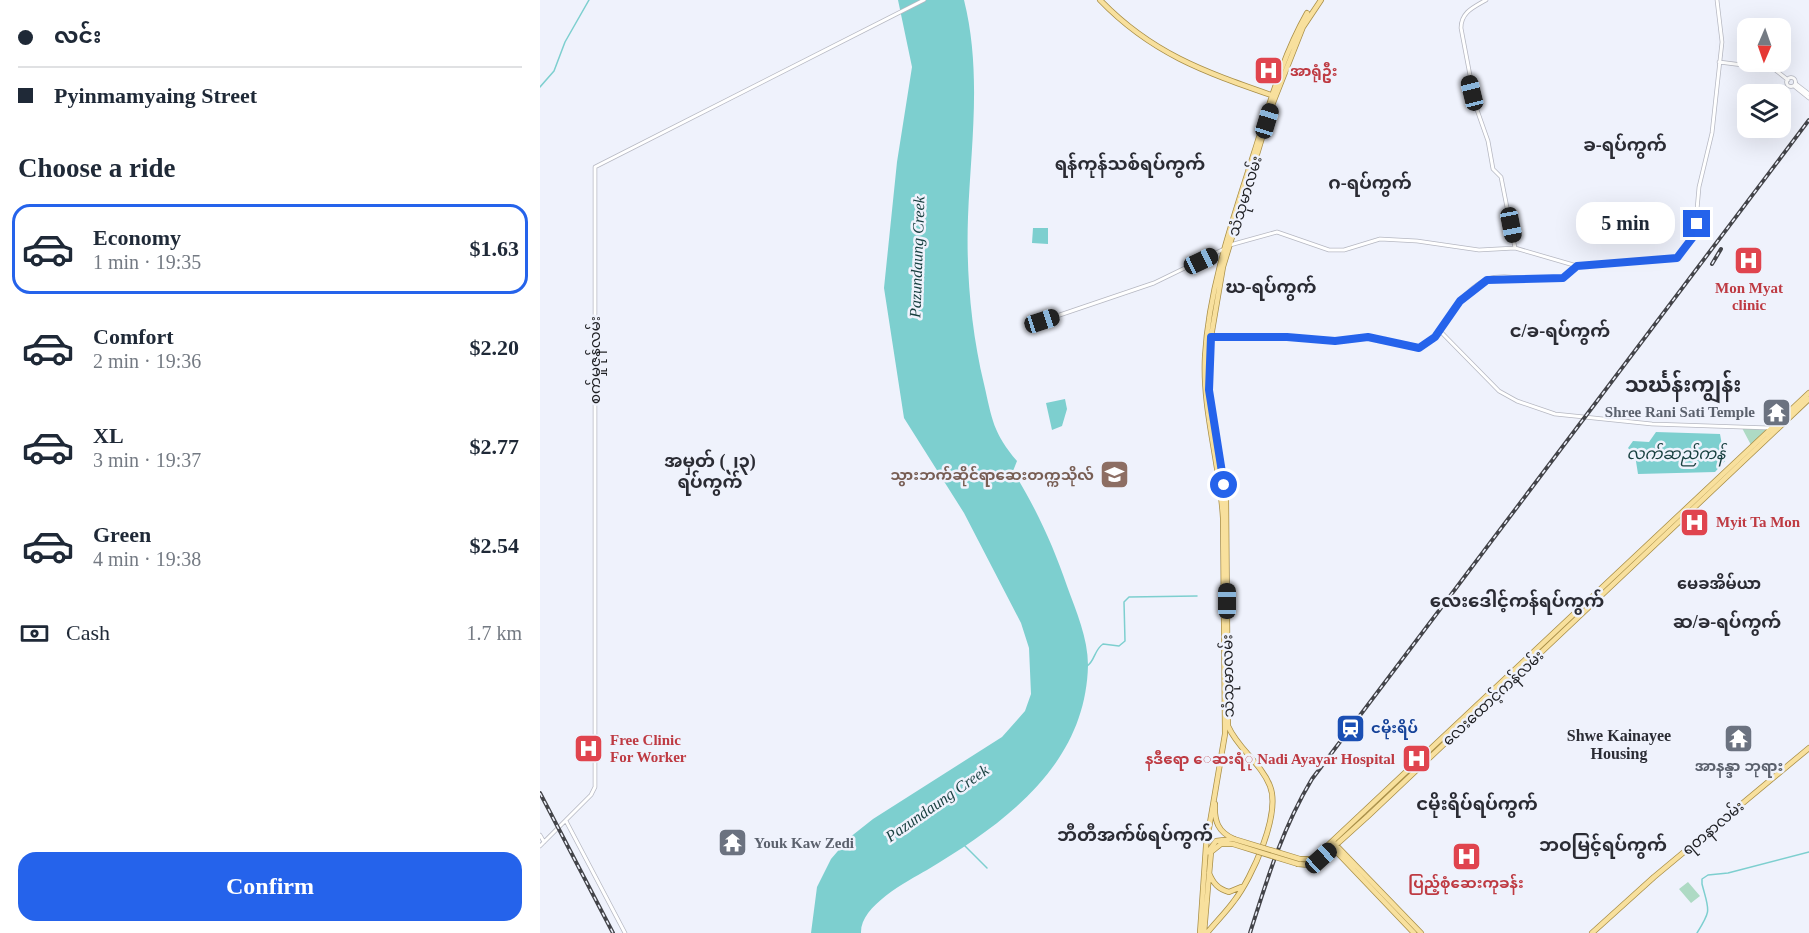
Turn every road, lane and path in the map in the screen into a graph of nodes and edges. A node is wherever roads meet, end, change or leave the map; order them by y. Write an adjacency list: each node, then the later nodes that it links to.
1 (924, 0): 24 (street, စက်မှုဇုန်လမ်း)
2 (1100, 0): 9 (main road)
3 (1319, 0): 9 (main road, သံသုမာလမ်း)
4 (1486, 0): 12 (street)
5 (1717, 0): 6 (street)
6 (1719, 62): 7 (street); 14 (street)
7 (1788, 80): 8 (street); 8 (street)
8 (1795, 85): 10 (street)
9 (1274, 96): 11 (main road, သံသုမာလမ်း); 13 (main road, သံသုမာလမ်း)
10 (1809, 96)
11 (1230, 245): 12 (street); 13 (street); 17 (main road, သံသုမာလမ်း)
12 (1515, 248): 14 (street)
13 (1224, 249): 15 (street); 17 (main road, သံသုမာလမ်း)
14 (1577, 266): 16 (street)
15 (1042, 321)
16 (1440, 331): 17 (street); 20 (street)
17 (1209, 337): 21 (main road, သံသုမာလမ်း)
18 (1809, 393): 20 (main road, လေးထောင့်ကန်လမ်း)
19 (1809, 399): 20 (main road, လေးထောင့်ကန်လမ်း)
20 (1774, 430): 28 (main road, လေးထောင့်ကန်လမ်း)
21 (1227, 726): 23 (main road, သံသုမာလမ်း); 32 (main road, သံသုမာလမ်း)
22 (1809, 748): 37 (main road, ရတနာလမ်း)
23 (1217, 780): 26 (main road); 31 (main road)
24 (566, 821): 27 (street, စက်မှုဇုန်လမ်း); 33 (street)
25 (540, 835): 27 (street)
26 (1234, 841): 28 (main road, လေးထောင့်ကန်လမ်း, bridge); 30 (main road); 31 (main road)
27 (544, 842): 29 (street, စက်မှုဇုန်လမ်း)
28 (1332, 845): 35 (main road); 36 (main road)
29 (540, 846)
30 (1209, 870): 32 (main road); 34 (main road)
31 (1204, 877): 34 (main road)
32 (1244, 884): 34 (main road, သံသုမာလမ်း)
33 (625, 933)
34 (1204, 933)
35 (1414, 933)
36 (1421, 933)
37 (1592, 933)

